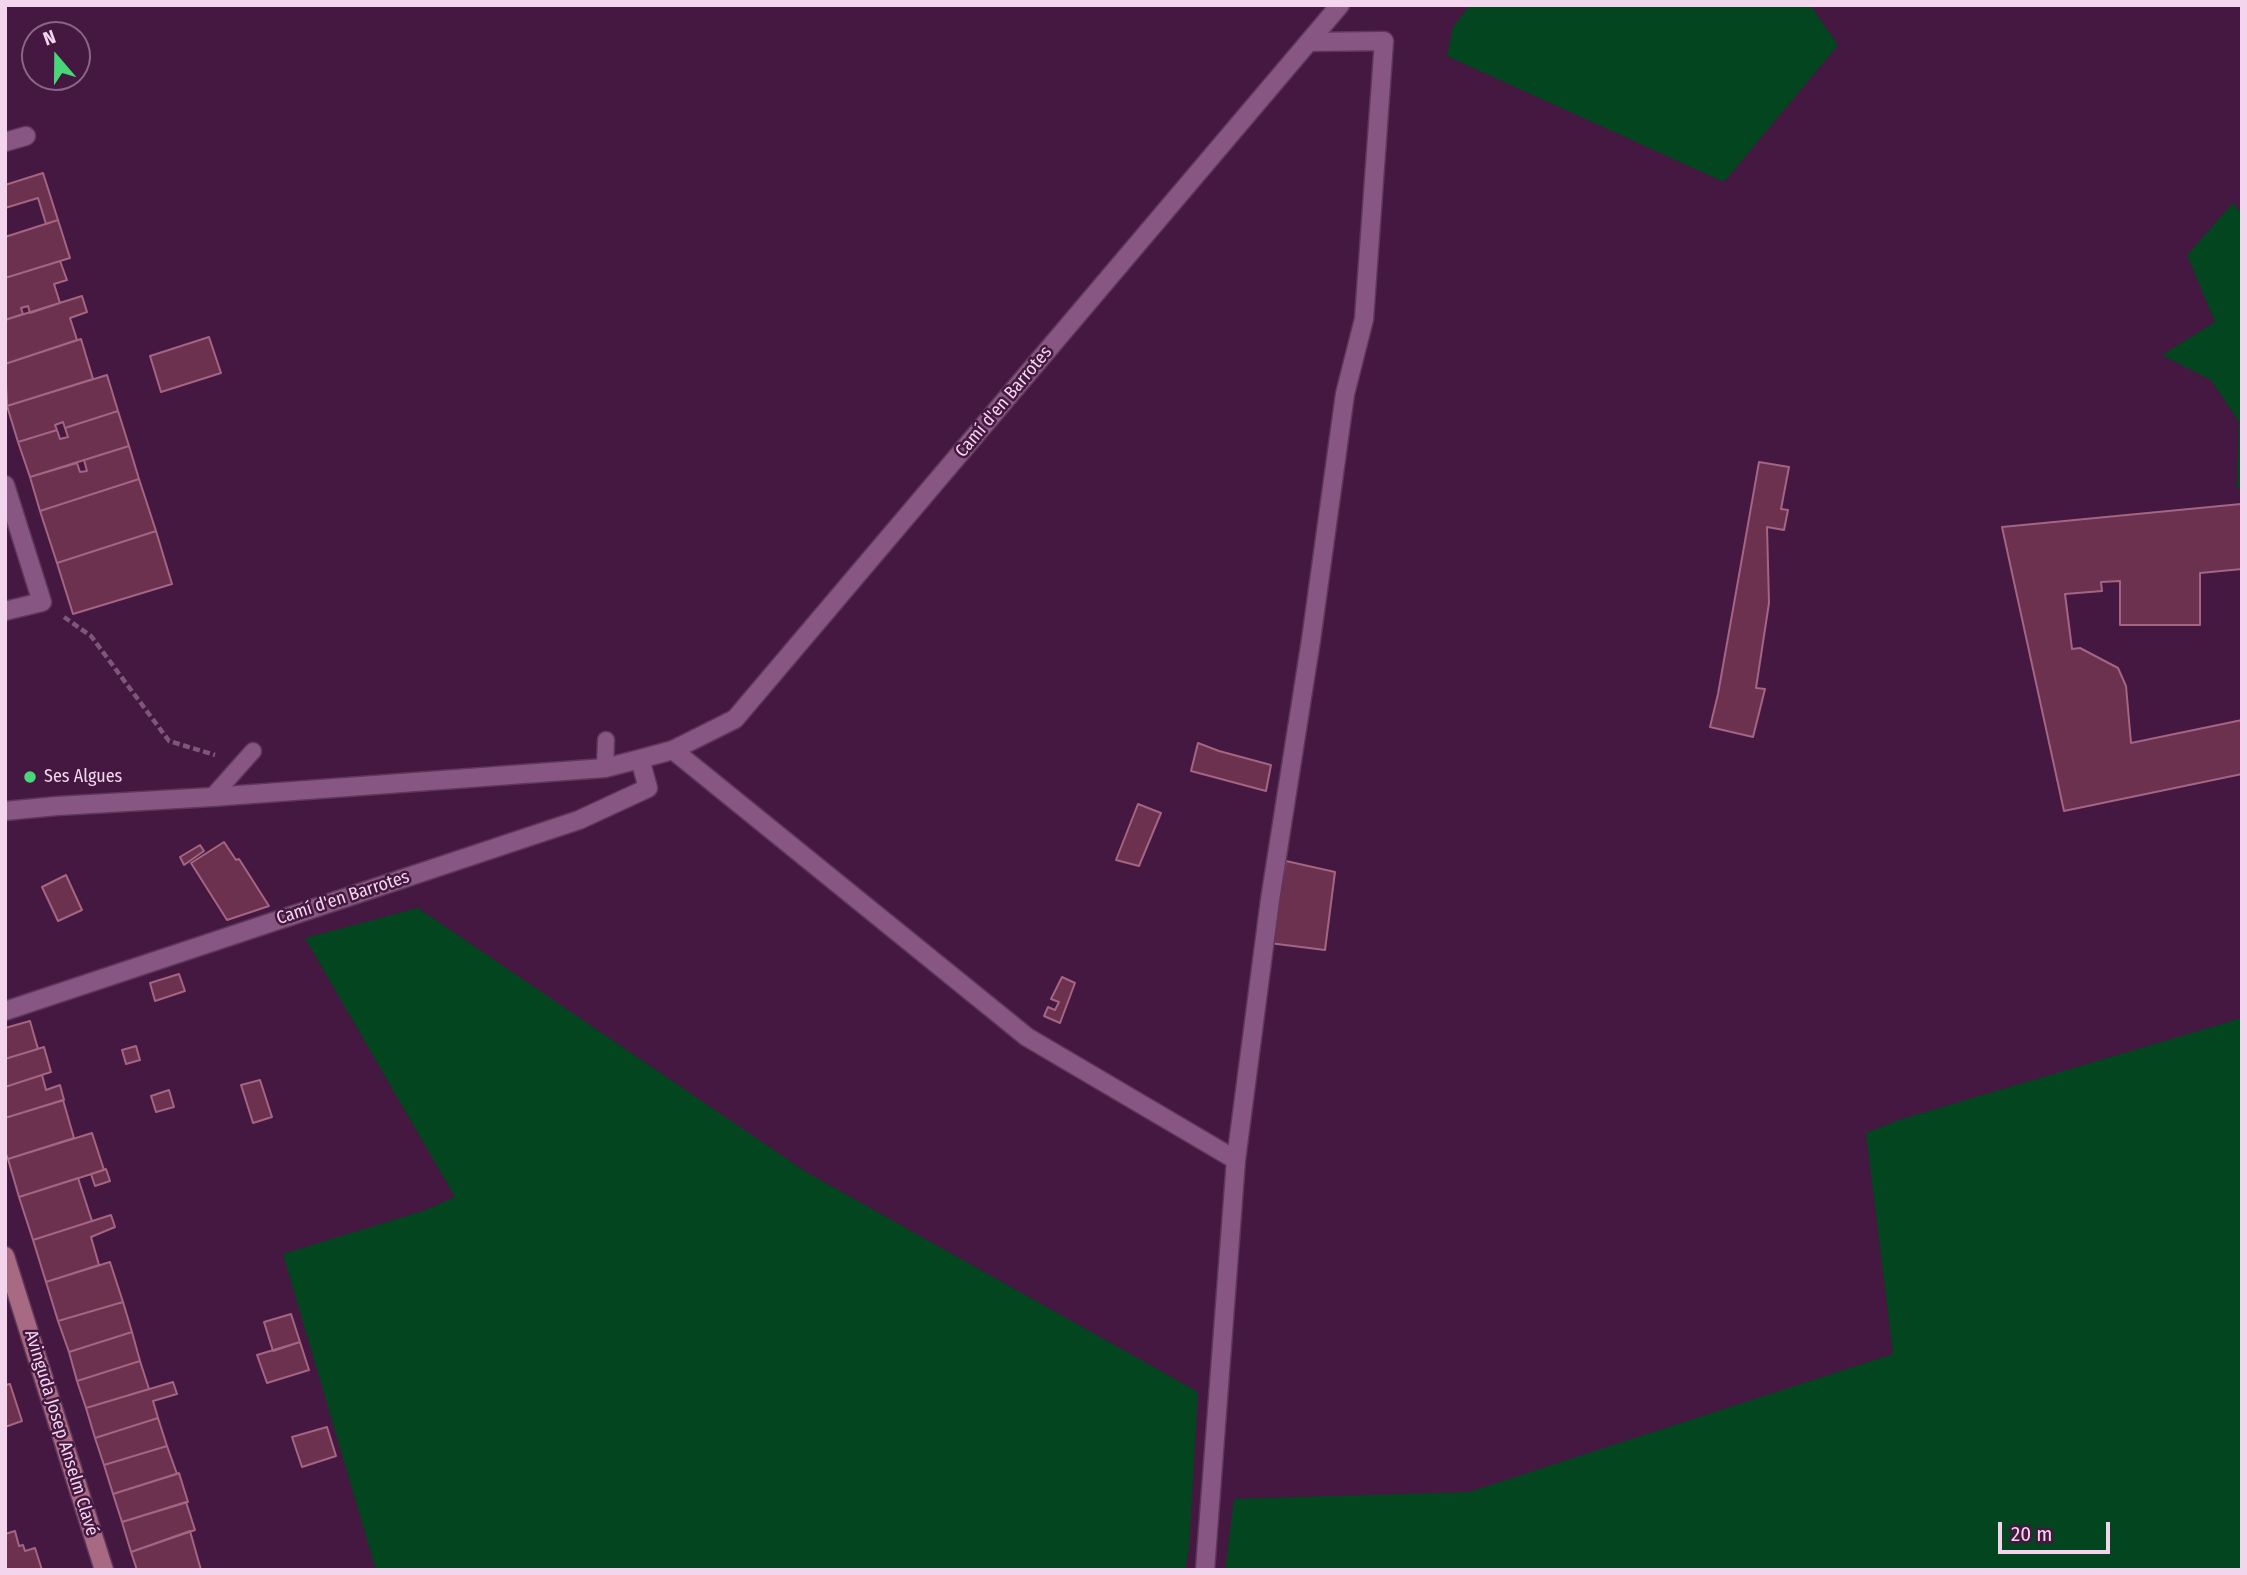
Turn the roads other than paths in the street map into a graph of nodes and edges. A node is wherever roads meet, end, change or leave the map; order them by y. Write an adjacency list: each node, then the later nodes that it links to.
1 (1340, 5): 2 (street, Camí d'en Barrotes)
2 (1309, 42): 8 (street, Camí d'en Barrotes); 15 (street)
3 (26, 136): 4 (street)
4 (5, 142)
5 (5, 485): 6 (street)
6 (5, 611)
7 (606, 740): 11 (lane)
8 (673, 750): 10 (street, Camí d'en Barrotes); 15 (street)
9 (248, 757): 12 (lane)
10 (640, 759): 11 (street, Camí d'en Barrotes); 14 (street, Camí d'en Barrotes)
11 (605, 768): 12 (street, Camí d'en Barrotes)
12 (212, 797): 13 (street, Camí d'en Barrotes)
13 (5, 811)
14 (5, 1011)
15 (1236, 1160): 18 (street)
16 (5, 1256): 17 (main road, Avinguda Josep Anselm Clavé)
17 (104, 1570)
18 (1205, 1570)

